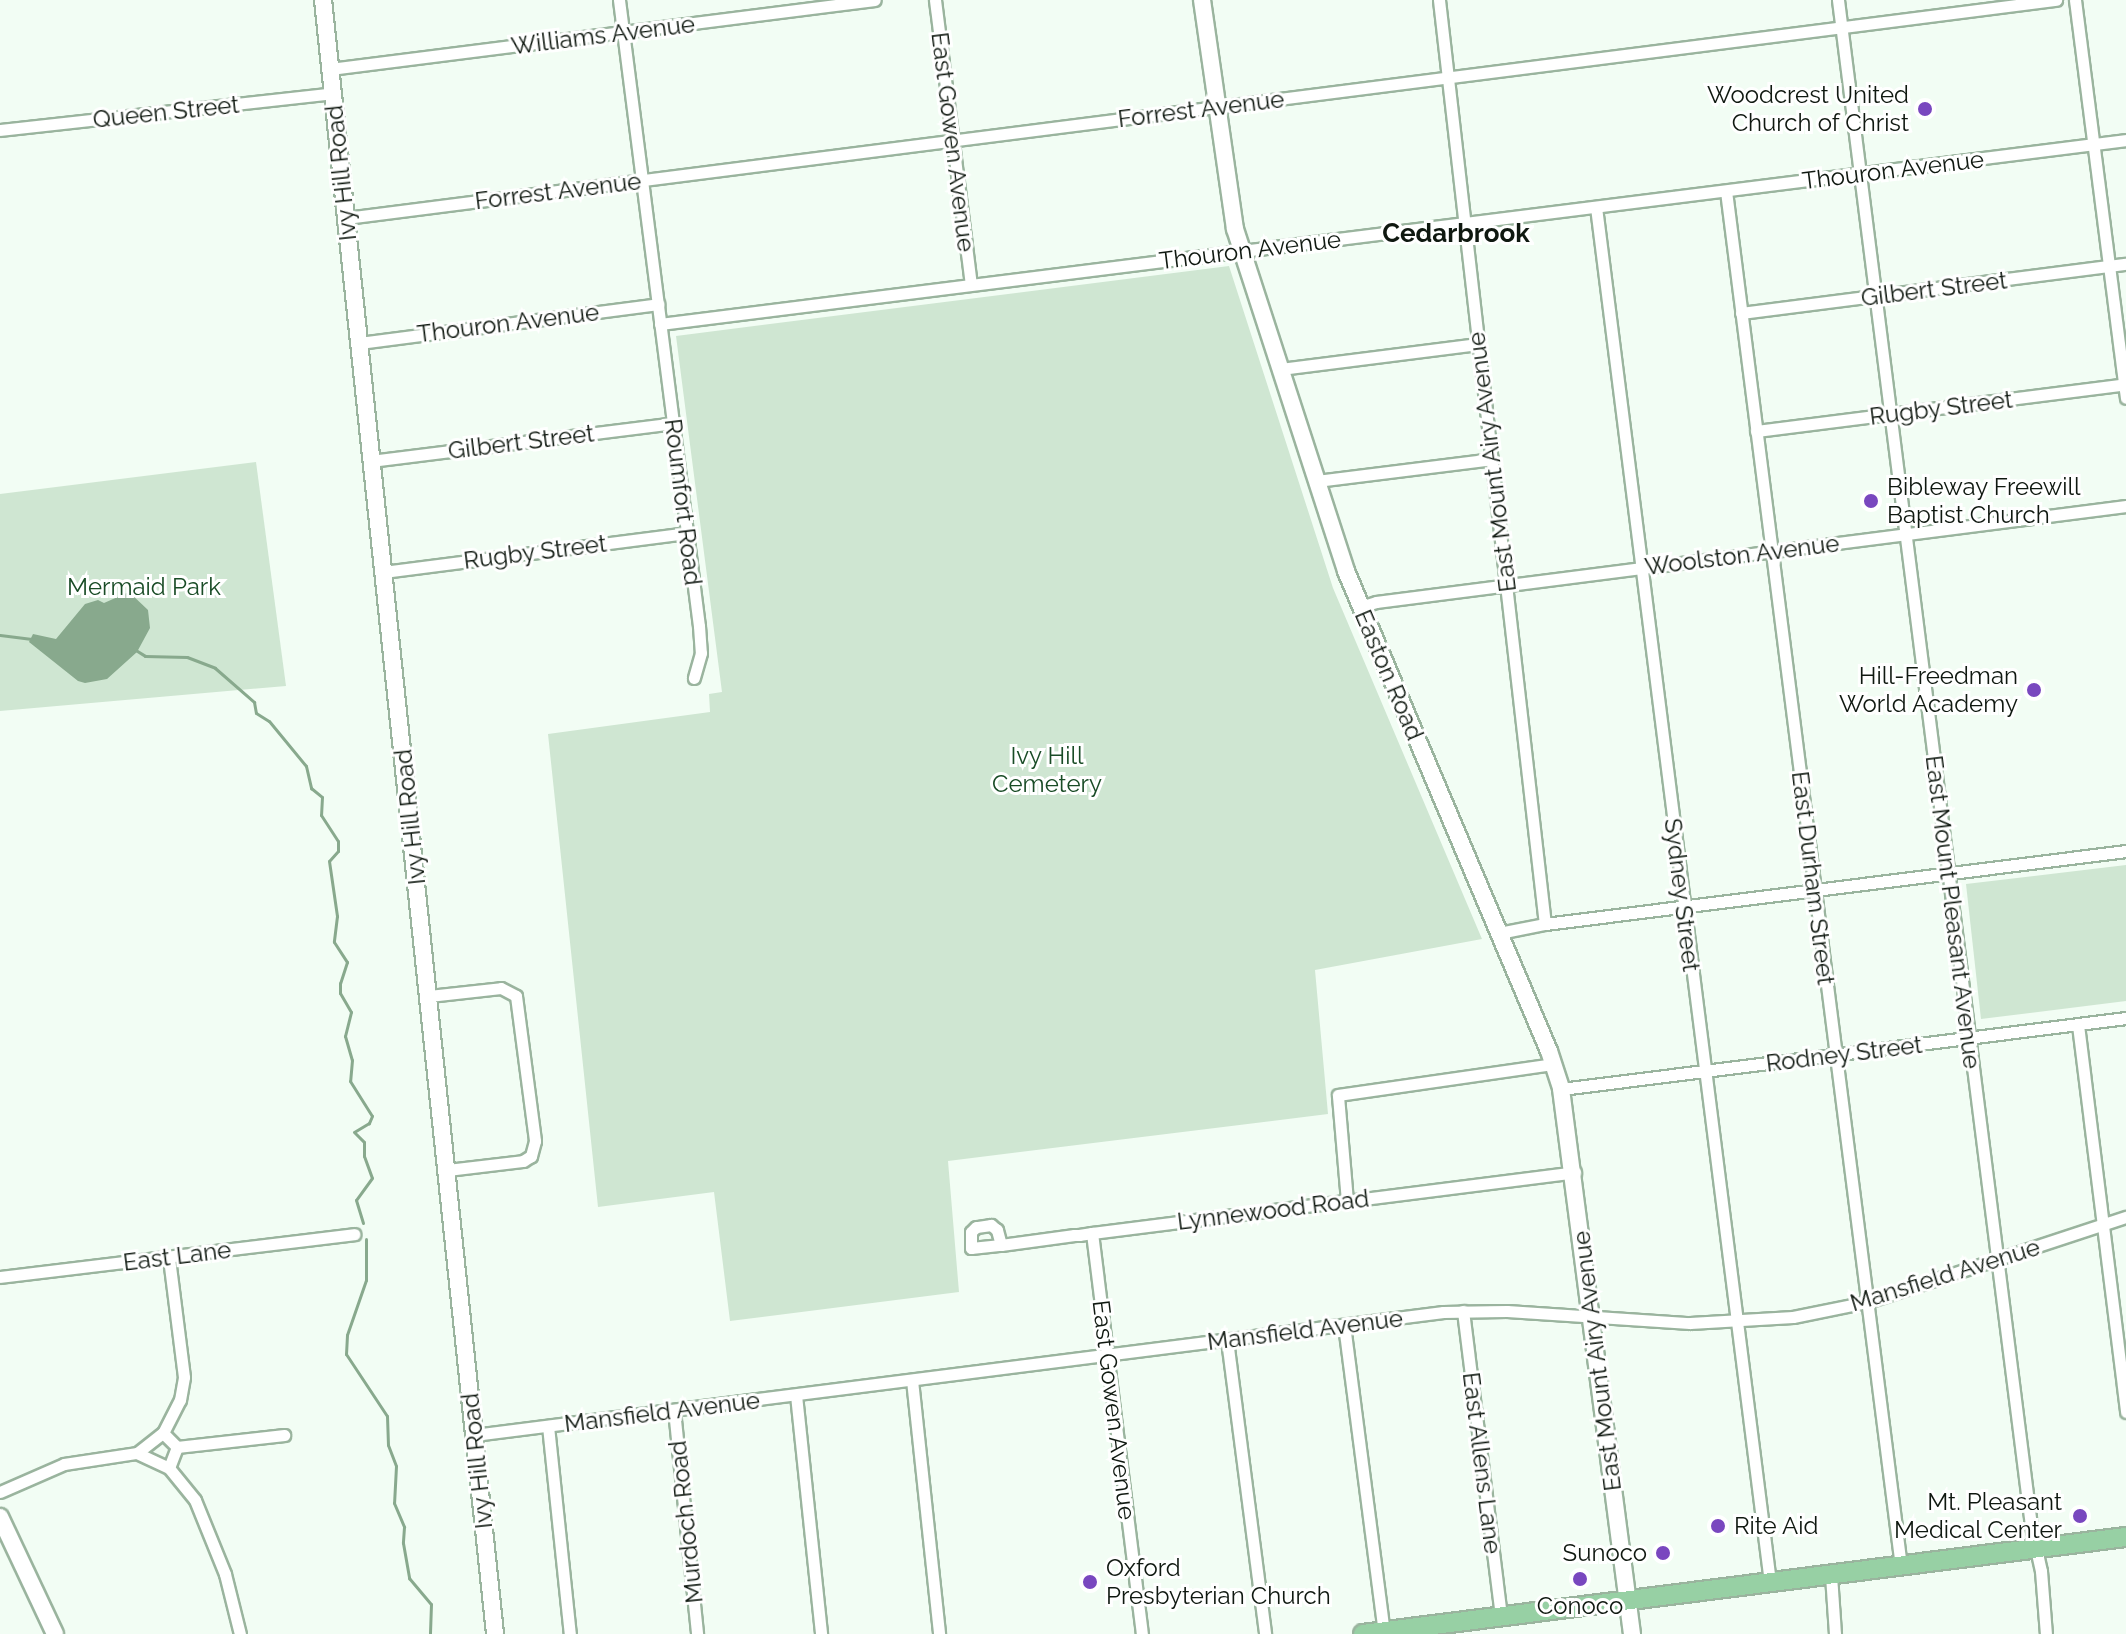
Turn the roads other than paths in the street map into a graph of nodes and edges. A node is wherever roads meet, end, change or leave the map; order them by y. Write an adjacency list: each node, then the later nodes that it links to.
1 (323, 0): 12 (main road, Ivy Hill Road)
2 (619, 0): 11 (street)
3 (875, 0): 11 (street, Williams Avenue)
4 (935, 0): 18 (street, East Gowen Avenue)
5 (1202, 0): 15 (main road, Easton Road)
6 (1439, 0): 13 (street, East Mount Airy Avenue)
7 (1838, 0): 10 (street, East Mount Pleasant Avenue)
8 (2056, 0): 10 (street, Forrest Avenue)
9 (2075, 0): 19 (street)
10 (1841, 27): 13 (street, Forrest Avenue); 20 (street, East Mount Pleasant Avenue)
11 (623, 32): 12 (street, Williams Avenue); 21 (street)
12 (330, 69): 14 (main road, Ivy Hill Road)
13 (1448, 78): 15 (street, Forrest Avenue); 25 (street, East Mount Airy Avenue)
14 (333, 93): 16 (street, Queen Street); 24 (main road, Ivy Hill Road)
15 (1217, 107): 18 (street, Forrest Avenue); 26 (main road, Easton Road)
16 (0, 130)
17 (2126, 140): 19 (street, Thouron Avenue)
18 (953, 141): 21 (street, Forrest Avenue); 29 (street, East Gowen Avenue)
19 (2094, 144): 20 (street, Thouron Avenue); 28 (street)
20 (1859, 174): 22 (street, Thouron Avenue); 30 (street, East Mount Pleasant Avenue)
21 (642, 180): 24 (street, Forrest Avenue); 31 (street)
22 (1726, 191): 23 (street, Thouron Avenue); 32 (street, East Durham Street)
23 (1596, 207): 25 (street, Thouron Avenue); 49 (street, Sydney Street)
24 (346, 218): 34 (main road, Ivy Hill Road)
25 (1464, 224): 26 (street, Thouron Avenue); 35 (street, East Mount Airy Avenue)
26 (1242, 251): 29 (street, Thouron Avenue); 36 (main road, Easton Road)
27 (2126, 264): 28 (street, Gilbert Street)
28 (2109, 267): 30 (street, Gilbert Street); 37 (street)
29 (971, 284): 33 (street, Thouron Avenue)
30 (1875, 296): 32 (street, Gilbert Street); 39 (street, East Mount Pleasant Avenue)
31 (658, 304): 33 (street, Roumfort Road); 34 (street, Thouron Avenue)
32 (1741, 313): 41 (street, East Durham Street)
33 (660, 324): 40 (street, Roumfort Road)
34 (359, 343): 43 (main road, Ivy Hill Road)
35 (1478, 344): 36 (street); 42 (street, East Mount Airy Avenue)
36 (1280, 369): 44 (main road, Easton Road)
37 (2125, 384): 38 (street); 39 (street, Rugby Street)
38 (2126, 398)
39 (1890, 414): 41 (street, Rugby Street); 47 (street, East Mount Pleasant Avenue)
40 (673, 423): 43 (street, Gilbert Street); 46 (street, Roumfort Road)
41 (1756, 431): 48 (street, East Durham Street)
42 (1492, 459): 44 (street); 51 (street, East Mount Airy Avenue)
43 (370, 461): 50 (main road, Ivy Hill Road)
44 (1316, 481): 52 (main road, Easton Road)
45 (2126, 506): 47 (street, Woolston Avenue)
46 (687, 533): 50 (street, Rugby Street); 53 (street, Roumfort Road)
47 (1906, 534): 48 (street, Woolston Avenue); 55 (street, East Mount Pleasant Avenue)
48 (1771, 551): 49 (street, Woolston Avenue); 56 (street, East Durham Street)
49 (1640, 567): 51 (street, Woolston Avenue); 57 (street, Sydney Street)
50 (383, 572): 60 (main road, Ivy Hill Road)
51 (1506, 585): 52 (street, Woolston Avenue); 58 (street, East Mount Airy Avenue)
52 (1360, 607): 59 (main road, Easton Road)
53 (694, 678)
54 (2126, 851): 55 (street)
55 (1948, 873): 56 (street); 63 (street, East Mount Pleasant Avenue)
56 (1814, 889): 57 (street); 64 (street, East Durham Street)
57 (1683, 906): 58 (street); 66 (street, Sydney Street)
58 (1545, 924): 59 (street)
59 (1499, 933): 65 (main road, Easton Road)
60 (429, 996): 68 (main road, Ivy Hill Road); 68 (street)
61 (2126, 1018): 62 (street, Rodney Street)
62 (2078, 1025): 63 (street, Rodney Street); 72 (street)
63 (1969, 1038): 64 (street, Rodney Street); 77 (street, East Mount Pleasant Avenue)
64 (1836, 1054): 66 (street, Rodney Street); 79 (street, East Durham Street)
65 (1554, 1064): 67 (main road, Easton Road); 70 (street)
66 (1704, 1071): 67 (street, Rodney Street); 82 (street, Sydney Street)
67 (1561, 1089): 69 (main road, East Mount Airy Avenue)
68 (447, 1170): 93 (main road, Ivy Hill Road)
69 (1575, 1172): 70 (street, Lynnewood Road); 81 (main road, East Mount Airy Avenue)
70 (1347, 1201): 73 (street, Lynnewood Road)
71 (2126, 1217): 72 (street, Mansfield Avenue)
72 (2103, 1225): 77 (street, Mansfield Avenue); 89 (street)
73 (1092, 1233): 75 (street, Lynnewood Road); 85 (street, East Gowen Avenue)
74 (354, 1234): 76 (street, East Lane)
75 (1001, 1245): 75 (street, Lynnewood Road)
76 (169, 1258): 78 (street, East Lane); 91 (street)
77 (1998, 1260): 79 (street, Mansfield Avenue); 100 (street, East Mount Pleasant Avenue)
78 (0, 1277)
79 (1867, 1302): 82 (street, Mansfield Avenue); 101 (street, East Durham Street)
80 (1463, 1311): 81 (street, Mansfield Avenue); 83 (street, Mansfield Avenue); 105 (street, East Allens Lane)
81 (1592, 1318): 82 (street, Mansfield Avenue); 104 (main road, East Mount Airy Avenue)
82 (1735, 1321): 103 (street, Sydney Street)
83 (1344, 1325): 84 (street, Mansfield Avenue); 107 (street)
84 (1227, 1340): 85 (street, Mansfield Avenue); 116 (street)
85 (1107, 1355): 86 (street, Mansfield Avenue); 115 (street, East Gowen Avenue)
86 (912, 1380): 87 (street, Mansfield Avenue); 114 (street)
87 (796, 1395): 88 (street, Mansfield Avenue); 113 (street)
88 (674, 1410): 90 (street, Mansfield Avenue); 112 (street, Murdoch Road)
89 (2126, 1412)
90 (548, 1426): 93 (street, Mansfield Avenue); 111 (street)
91 (163, 1433): 94 (street); 95 (street)
92 (284, 1435): 94 (street)
93 (474, 1435): 110 (main road, Ivy Hill Road)
94 (177, 1447): 96 (street)
95 (137, 1453): 96 (street); 97 (street)
96 (169, 1468): 109 (street)
97 (0, 1492)
98 (0, 1517): 108 (main road)
99 (2126, 1537): 100 (main road)
100 (2036, 1548): 101 (main road); 120 (street, East Mount Pleasant Avenue)
101 (1901, 1566): 102 (main road)
102 (1831, 1575): 103 (main road); 119 (street)
103 (1770, 1582): 104 (main road)
104 (1628, 1601): 105 (main road); 118 (main road, East Mount Airy Avenue)
105 (1501, 1616): 106 (main road)
106 (1478, 1626): 107 (main road)
107 (1384, 1631): 117 (main road)
108 (55, 1634)
109 (240, 1634)
110 (495, 1634)
111 (570, 1634)
112 (697, 1634)
113 (821, 1634)
114 (939, 1634)
115 (1142, 1634)
116 (1265, 1634)
117 (1363, 1634)
118 (1632, 1634)
119 (1835, 1634)
120 (2046, 1634)

